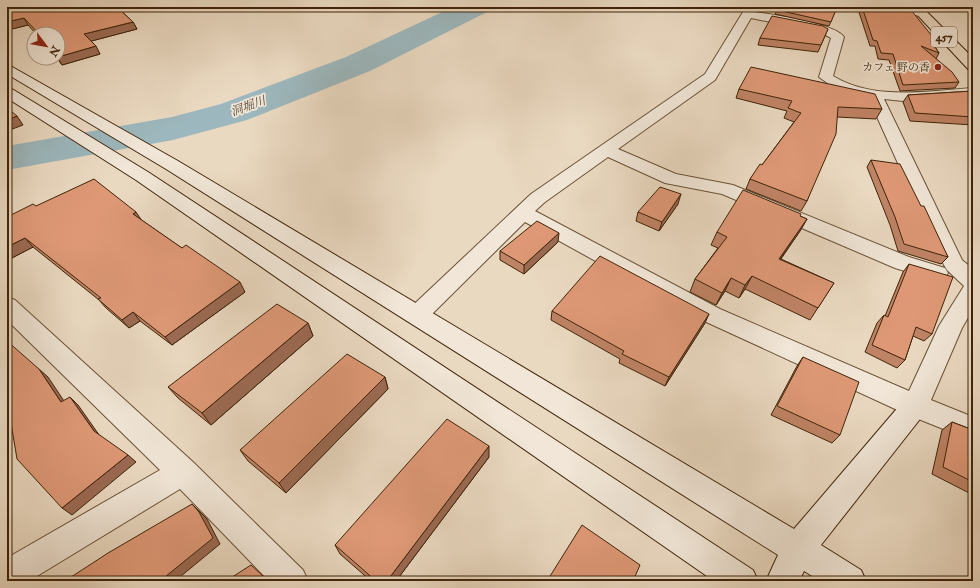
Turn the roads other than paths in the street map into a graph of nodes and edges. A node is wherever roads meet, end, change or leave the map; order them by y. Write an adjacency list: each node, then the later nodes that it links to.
1 (890, 7): 3 (street)
2 (750, 10): 8 (street); 9 (street)
3 (918, 10): 4 (highway, 457)
4 (973, 66)
5 (7, 68): 14 (street)
6 (7, 92): 21 (street)
7 (973, 92): 8 (street)
8 (874, 94): 11 (street)
9 (606, 150): 10 (street); 11 (street)
10 (523, 213): 14 (street); 15 (street)
11 (973, 282)
12 (973, 290): 15 (street)
13 (7, 306): 17 (street)
14 (417, 316): 18 (street)
15 (915, 406): 16 (street); 18 (street)
16 (973, 429)
17 (183, 472): 19 (street); 20 (street)
18 (798, 549): 22 (street); 23 (street)
19 (7, 576)
20 (292, 581)
21 (742, 581)
22 (782, 581)
23 (850, 581)

